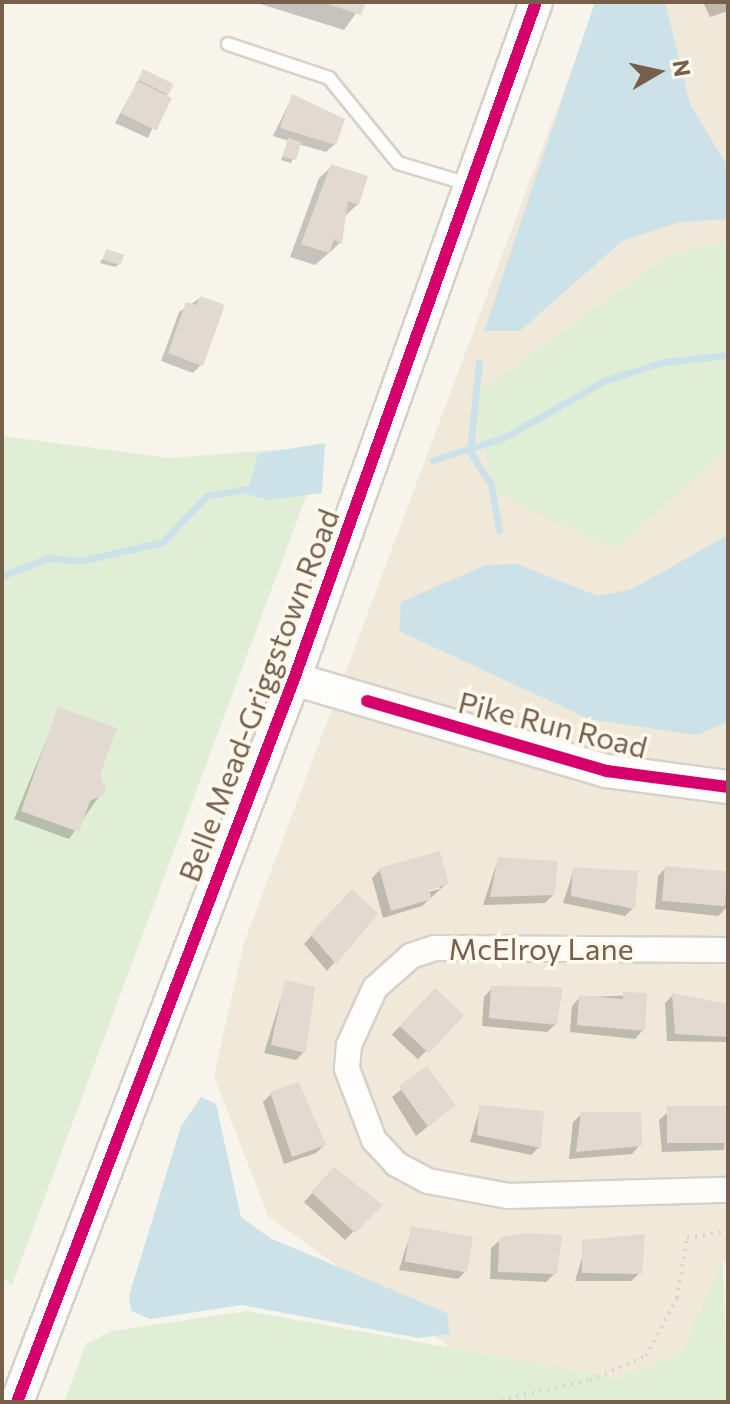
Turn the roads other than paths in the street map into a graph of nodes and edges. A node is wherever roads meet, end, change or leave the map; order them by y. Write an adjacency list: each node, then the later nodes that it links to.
1 (536, 2): 3 (street, Belle Mead-Griggstown Road)
2 (228, 44): 3 (lane)
3 (475, 186): 4 (street, Belle Mead-Griggstown Road)
4 (294, 679): 5 (street, Pike Run Road); 8 (street, Belle Mead-Griggstown Road)
5 (728, 787)
6 (728, 950): 7 (street, McElroy Lane)
7 (728, 1190)
8 (17, 1402)

